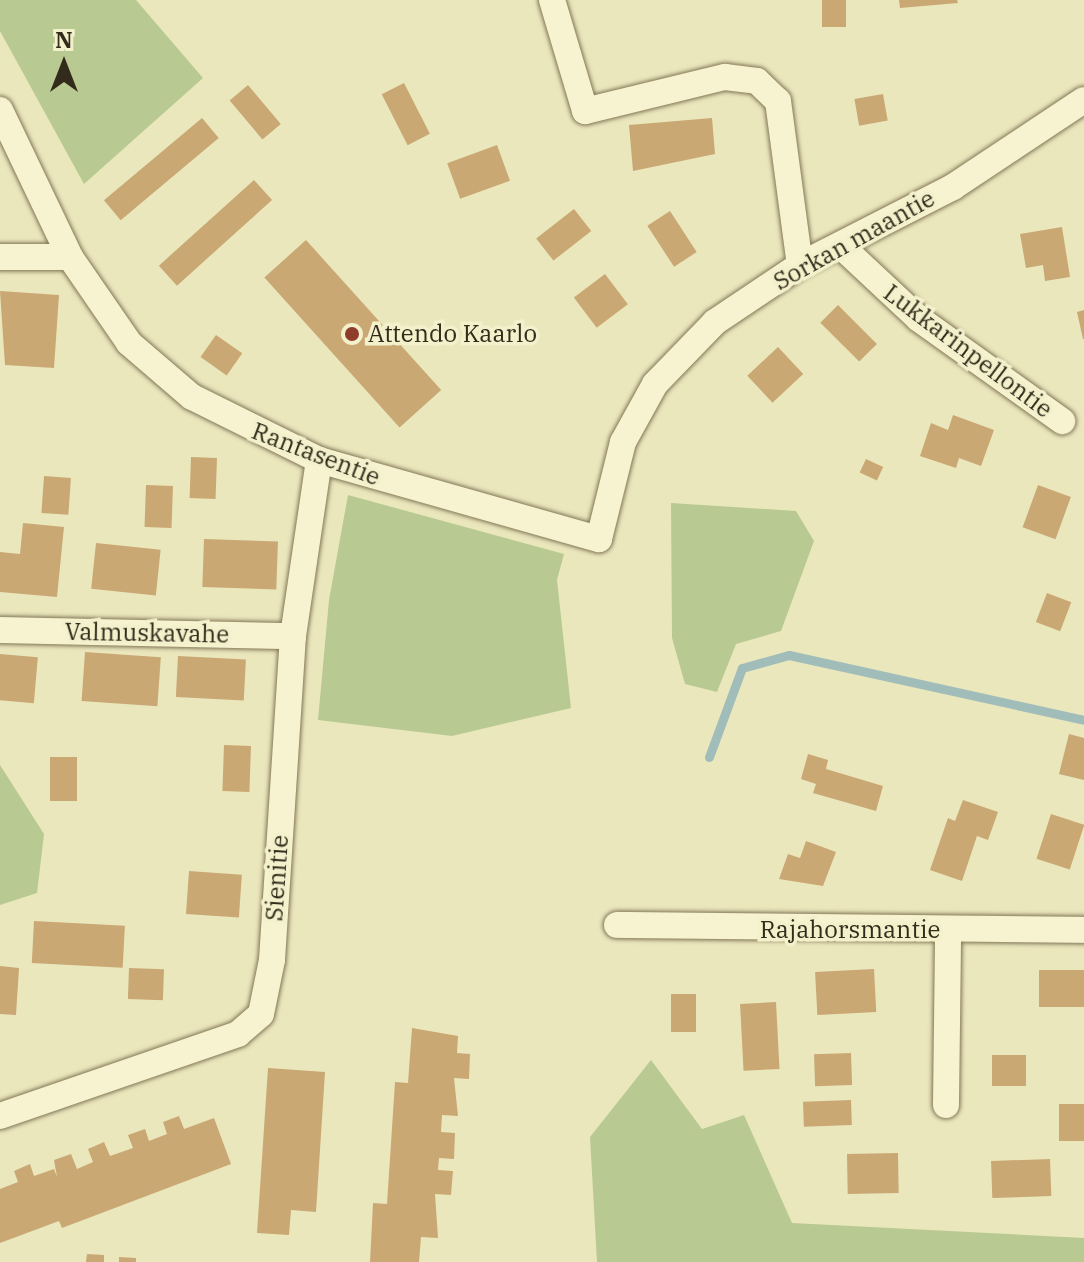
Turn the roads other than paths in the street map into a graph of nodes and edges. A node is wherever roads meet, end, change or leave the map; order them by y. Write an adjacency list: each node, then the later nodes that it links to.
1 (552, 0): 7 (street)
2 (1084, 101): 4 (street, Sorkan maantie)
3 (0, 110): 6 (street, Rantasentie)
4 (841, 246): 7 (street, Sorkan maantie); 8 (street, Lukkarinpellontie)
5 (0, 257): 6 (street)
6 (70, 257): 9 (street, Rantasentie)
7 (800, 265): 10 (street, Sorkan maantie)
8 (1062, 421)
9 (319, 460): 10 (street, Rantasentie); 12 (street, Sienitie)
10 (599, 539)
11 (0, 630): 12 (street, Valmuskavahe)
12 (293, 636): 17 (street, Sienitie)
13 (617, 925): 15 (street, Rajahorsmantie)
14 (1084, 930): 15 (street, Rajahorsmantie)
15 (948, 931): 16 (street)
16 (946, 1105)
17 (0, 1116)

